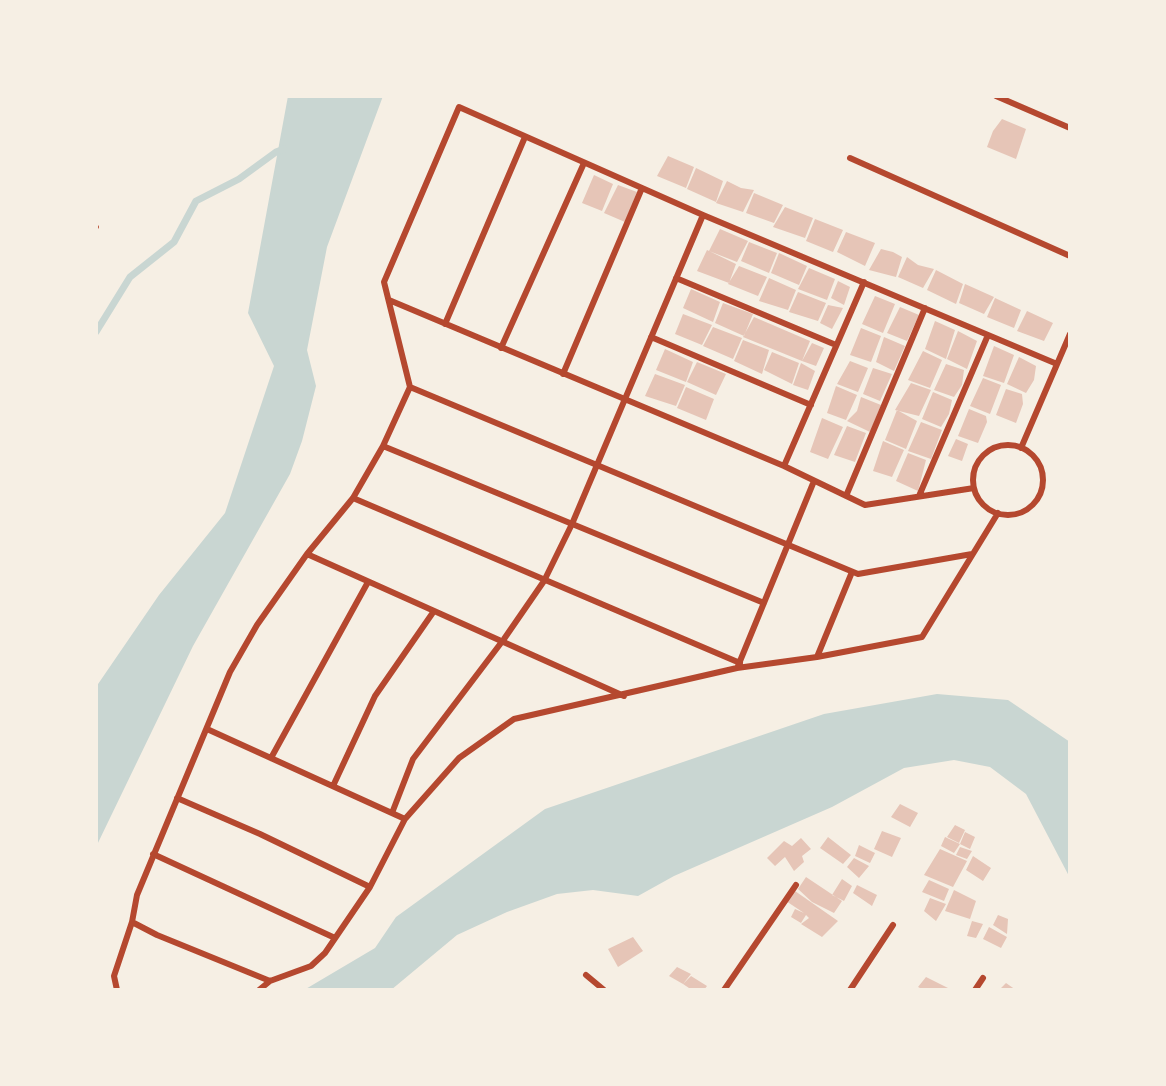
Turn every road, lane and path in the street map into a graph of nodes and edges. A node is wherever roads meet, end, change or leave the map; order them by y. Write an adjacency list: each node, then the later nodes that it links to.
1 (996, 96): 2 (street)
2 (1070, 128)
3 (525, 137): 5 (street); 11 (street); 13 (street)
4 (850, 158): 8 (street)
5 (584, 163): 6 (street); 18 (street)
6 (642, 188): 7 (street); 20 (street)
7 (703, 214): 9 (street); 10 (street)
8 (1070, 256)
9 (676, 278): 16 (street); 17 (street)
10 (864, 282): 12 (street); 17 (street)
11 (389, 300): 13 (street); 21 (street)
12 (925, 308): 15 (street); 30 (street)
13 (445, 324): 18 (street)
14 (1070, 334): 19 (street)
15 (988, 335): 19 (street); 31 (street)
16 (651, 338): 22 (street); 23 (street)
17 (836, 345): 23 (street)
18 (501, 348): 20 (street)
19 (1057, 364): 25 (street)
20 (563, 374): 22 (street)
21 (410, 387): 24 (street); 26 (street)
22 (625, 399): 26 (street); 27 (street)
23 (811, 405): 27 (street)
24 (383, 446): 32 (street); 34 (street)
25 (1021, 448): 29 (street); 33 (street)
26 (597, 465): 34 (street); 35 (street)
27 (784, 466): 28 (street)
28 (814, 481): 30 (street); 35 (street)
29 (974, 488): 31 (street); 33 (street)
30 (846, 496): 31 (street)
31 (919, 496)
32 (353, 498): 36 (street); 39 (street)
33 (998, 513): 37 (street)
34 (572, 524): 39 (street); 41 (street)
35 (788, 544): 38 (street); 41 (street)
36 (307, 554): 40 (street); 47 (street)
37 (972, 554): 38 (street); 44 (street)
38 (852, 572): 44 (street)
39 (544, 581): 43 (street); 45 (street)
40 (368, 582): 42 (street); 48 (street)
41 (764, 603): 45 (street)
42 (434, 611): 43 (street); 49 (street)
43 (504, 639): 46 (street); 51 (street)
44 (817, 657): 45 (street)
45 (738, 666): 46 (street)
46 (624, 696): 52 (street)
47 (207, 729): 48 (street); 50 (street)
48 (271, 758): 49 (street)
49 (333, 786): 51 (street)
50 (177, 798): 53 (street); 55 (street)
51 (392, 813): 52 (street)
52 (405, 819): 55 (street)
53 (153, 854): 56 (street); 58 (street)
54 (796, 885): 65 (street)
55 (370, 887): 58 (street)
56 (132, 922): 61 (street); 62 (street)
57 (893, 925): 66 (street)
58 (335, 938): 61 (street)
59 (586, 975): 64 (street)
60 (983, 978): 67 (street)
61 (270, 981): 63 (street)
62 (117, 990)
63 (259, 990)
64 (604, 990)
65 (724, 990)
66 (850, 990)
67 (975, 990)

